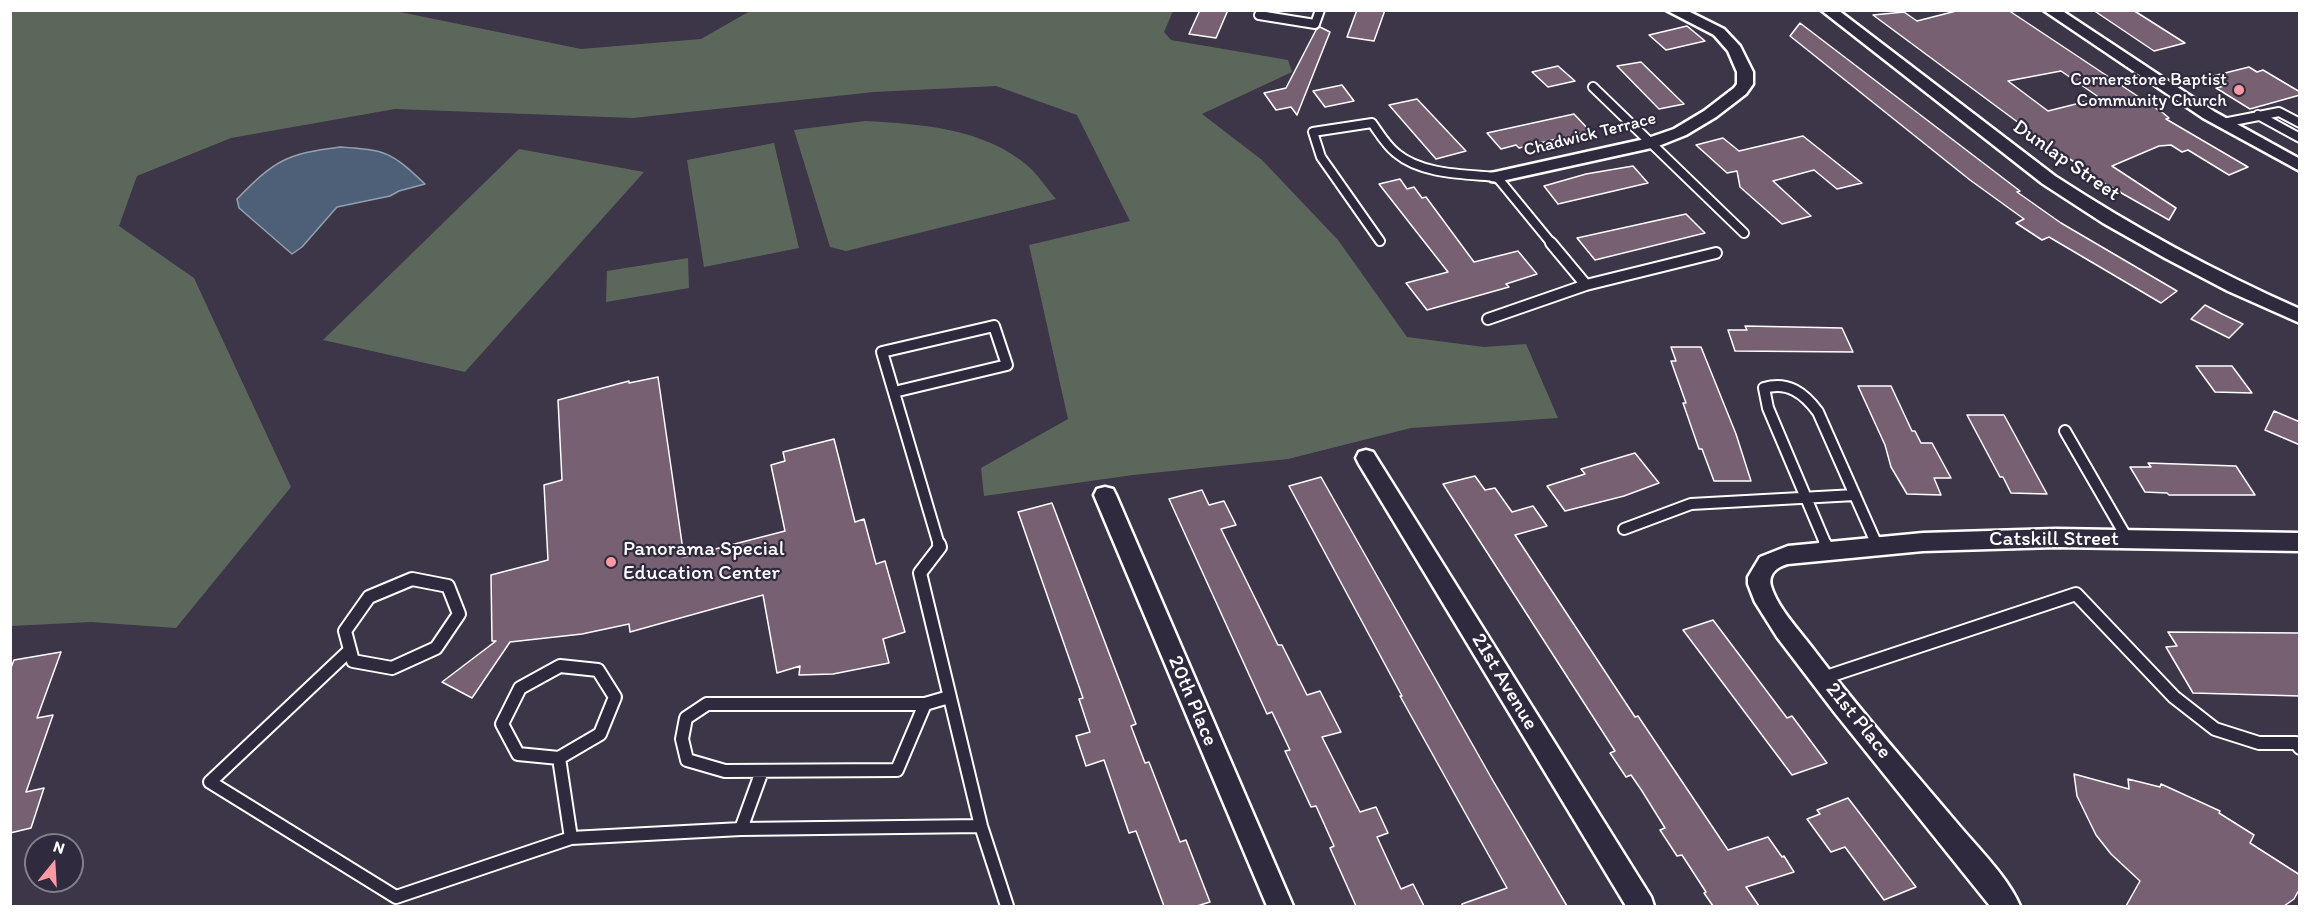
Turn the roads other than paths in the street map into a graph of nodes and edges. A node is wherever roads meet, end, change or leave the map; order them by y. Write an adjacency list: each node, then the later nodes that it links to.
1 (1262, 10): 2 (lane)
2 (1320, 10)
3 (1673, 10): 11 (street, Chadwick Terrace)
4 (1828, 10): 18 (street, Dunlap Street)
5 (2050, 10): 8 (street)
6 (1593, 87): 11 (lane)
7 (2257, 115): 8 (lane); 9 (lane); 10 (lane)
8 (2223, 123): 12 (street)
9 (2300, 123)
10 (2300, 138)
11 (1650, 143): 13 (street, Chadwick Terrace); 14 (lane)
12 (2300, 166)
13 (1497, 177): 15 (lane); 17 (lane)
14 (1744, 233)
15 (1380, 241)
16 (1716, 253): 17 (lane)
17 (1586, 285): 19 (lane)
18 (2300, 317)
19 (1488, 319)
20 (894, 392): 20 (lane); 33 (lane)
21 (2065, 432): 27 (lane)
22 (1366, 458): 43 (street, 21st Avenue)
23 (1105, 495): 42 (street, 20th Place)
24 (1855, 495): 25 (lane); 25 (lane); 29 (lane)
25 (1806, 498): 26 (lane); 30 (lane)
26 (1624, 529)
27 (2128, 540): 28 (street, Catskill Street); 29 (street, Catskill Street)
28 (2300, 542)
29 (1878, 547): 30 (street, Catskill Street)
30 (1819, 553): 32 (street, 21st Place)
31 (350, 650): 31 (lane); 40 (lane)
32 (1823, 678): 35 (lane); 44 (street, 21st Place)
33 (949, 697): 34 (lane); 38 (lane)
34 (925, 704): 37 (lane); 37 (lane)
35 (2300, 748)
36 (559, 758): 36 (lane); 40 (lane)
37 (762, 771): 39 (lane)
38 (981, 826): 39 (lane); 41 (lane)
39 (741, 829): 40 (lane)
40 (571, 838)
41 (1007, 906)
42 (1280, 906)
43 (1641, 906)
44 (2006, 906)

